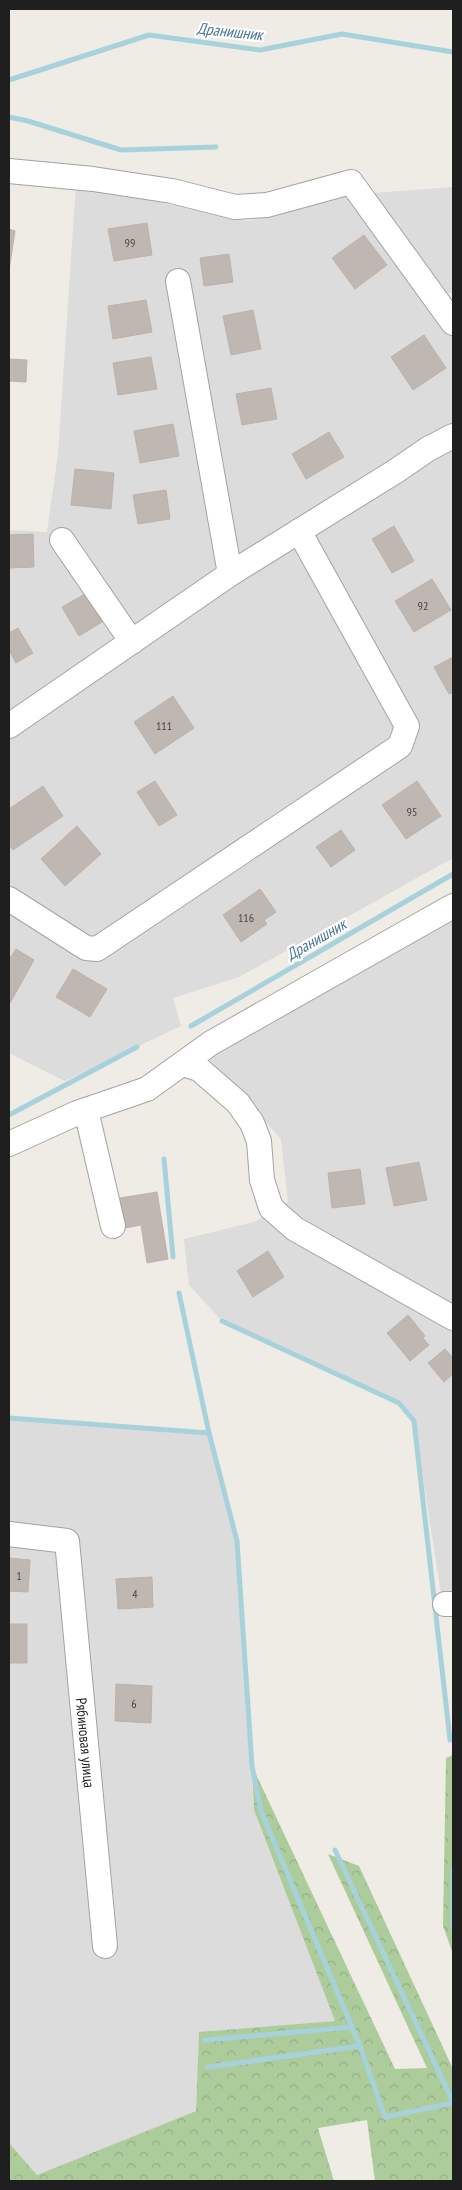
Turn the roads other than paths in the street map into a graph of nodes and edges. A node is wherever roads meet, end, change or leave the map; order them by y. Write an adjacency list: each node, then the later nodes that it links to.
1 (9, 171): 3 (street)
2 (178, 281): 7 (street)
3 (453, 322)
4 (453, 436): 5 (street)
5 (299, 531): 7 (street); 10 (street)
6 (62, 540): 8 (street)
7 (230, 574): 8 (street)
8 (132, 642): 9 (street)
9 (9, 726)
10 (9, 899)
11 (453, 906): 12 (street)
12 (183, 1064): 13 (street); 16 (street)
13 (86, 1110): 14 (street); 15 (street)
14 (9, 1144)
15 (113, 1226)
16 (453, 1318)
17 (9, 1534): 18 (street, Рябиновая улица)
18 (105, 1946)

